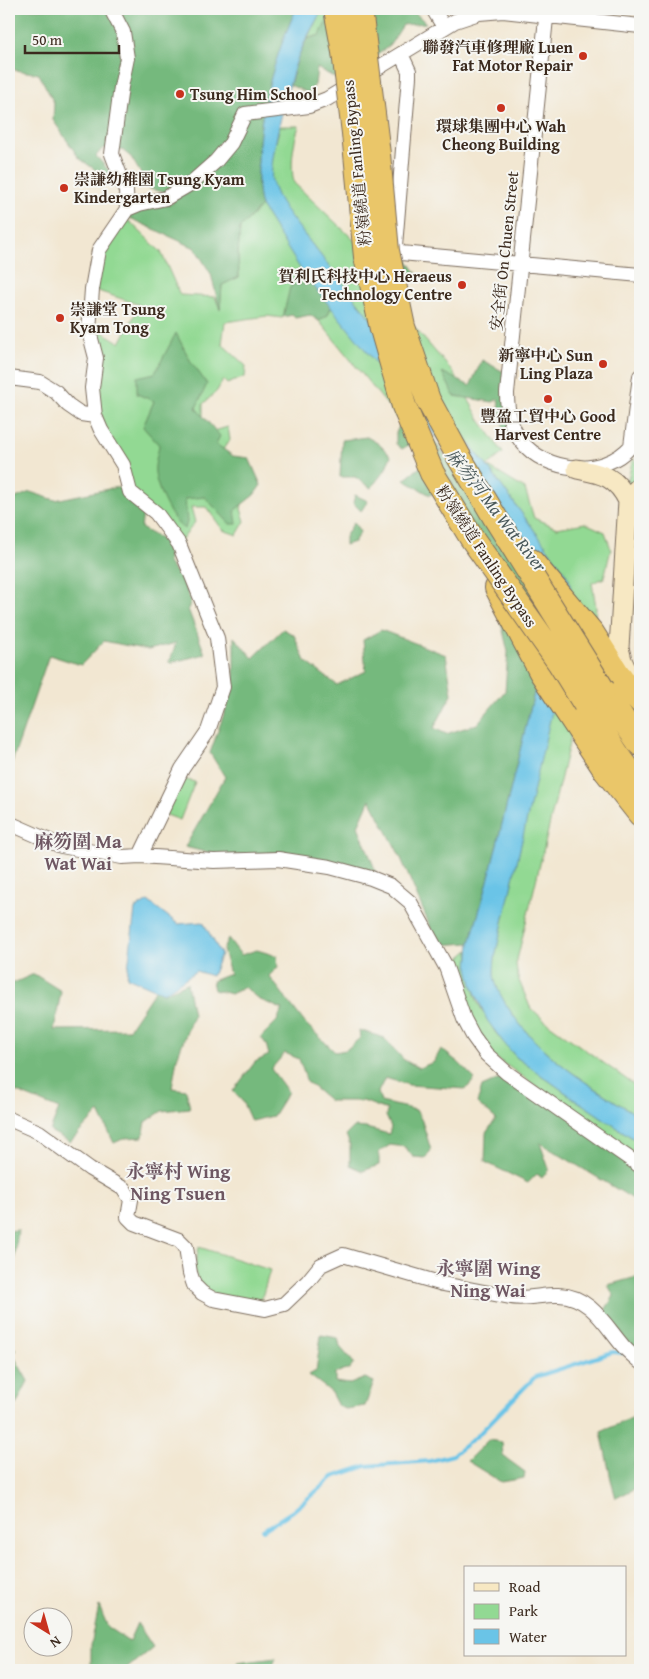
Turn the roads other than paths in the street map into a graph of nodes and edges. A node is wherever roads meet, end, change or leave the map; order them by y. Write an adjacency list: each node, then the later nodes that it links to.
1 (111, 9): 9 (street)
2 (336, 9): 19 (highway, 粉嶺繞道 Fanling Bypass, bridge)
3 (360, 9): 19 (highway, 粉嶺繞道 Fanling Bypass, bridge)
4 (433, 9): 7 (street)
5 (546, 12): 6 (street); 7 (street); 10 (street, 安全街 On Chuen Street)
6 (640, 26)
7 (444, 27): 8 (street)
8 (401, 54): 9 (street); 10 (street)
9 (127, 209): 14 (street)
10 (520, 264): 11 (street); 16 (street, 安全街 On Chuen Street)
11 (640, 275)
12 (640, 376): 15 (street)
13 (9, 378): 14 (street)
14 (95, 416): 25 (street)
15 (637, 446): 16 (street, 安全街 On Chuen Street)
16 (577, 469): 18 (street)
17 (640, 486): 18 (street)
18 (628, 501): 20 (street)
19 (595, 697): 20 (highway); 21 (highway, 粉嶺繞道 Fanling Bypass); 22 (highway, 粉嶺繞道 Fanling Bypass); 23 (highway)
20 (640, 701)
21 (640, 744)
22 (640, 785)
23 (640, 814)
24 (9, 823): 25 (street)
25 (140, 856): 27 (street)
26 (9, 1119): 28 (street)
27 (640, 1166)
28 (640, 1362)

